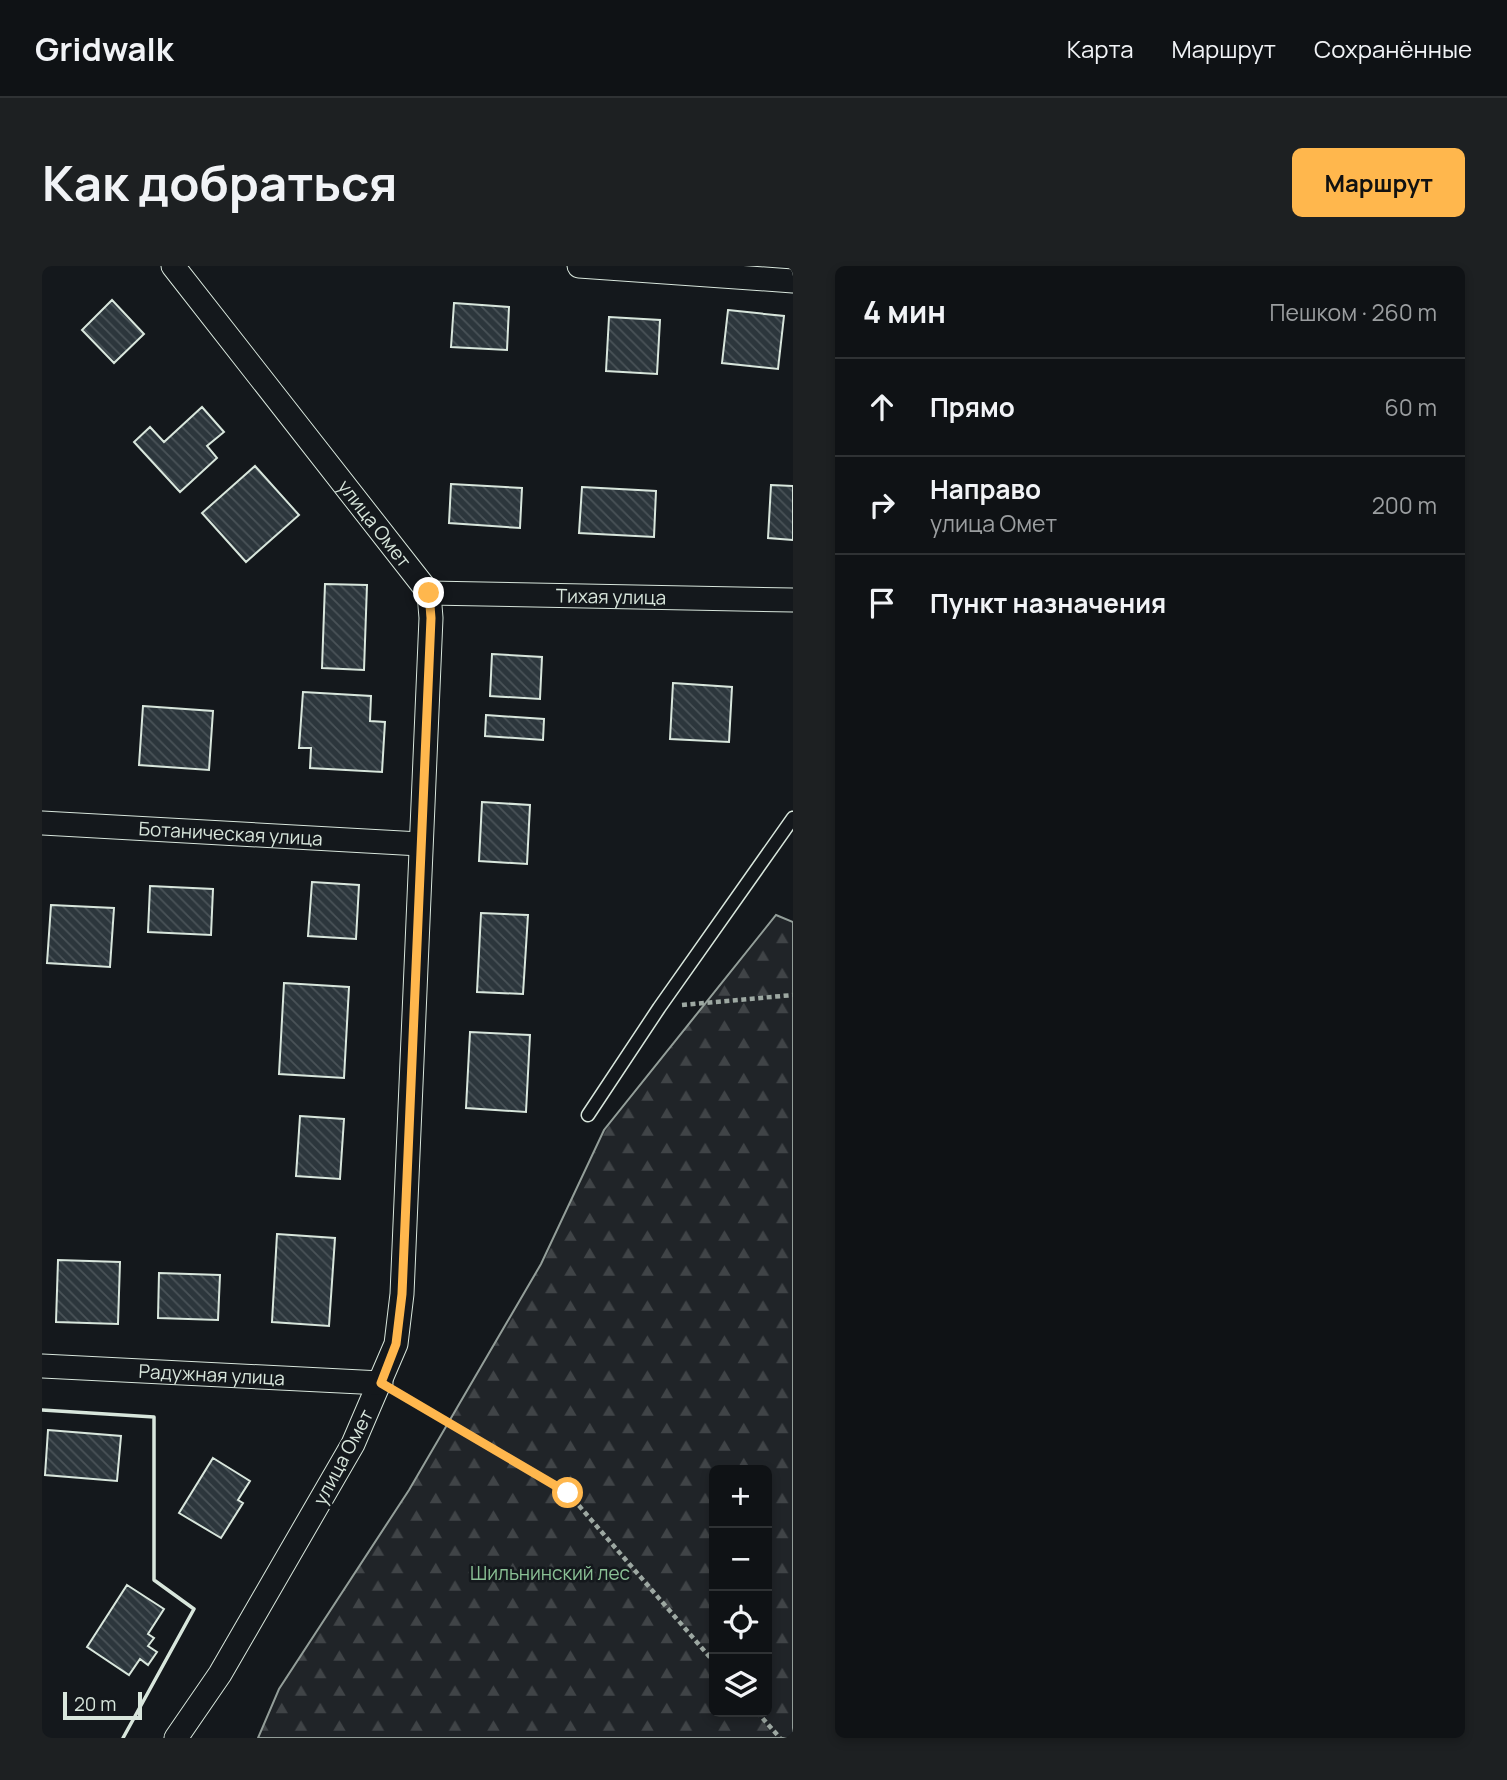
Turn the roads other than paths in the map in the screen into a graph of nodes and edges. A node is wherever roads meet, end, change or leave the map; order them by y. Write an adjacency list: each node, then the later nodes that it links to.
1 (173, 266): 4 (street, улица Омет)
2 (579, 266): 3 (street)
3 (793, 281)
4 (429, 593): 5 (street, Тихая улица); 8 (street, улица Омет)
5 (793, 600)
6 (793, 818): 9 (lane)
7 (42, 823): 8 (street, Ботаническая улица)
8 (420, 844): 11 (street, улица Омет)
9 (587, 1115)
10 (42, 1366): 11 (street, Радужная улица)
11 (381, 1383): 12 (street, улица Омет)
12 (176, 1738)

